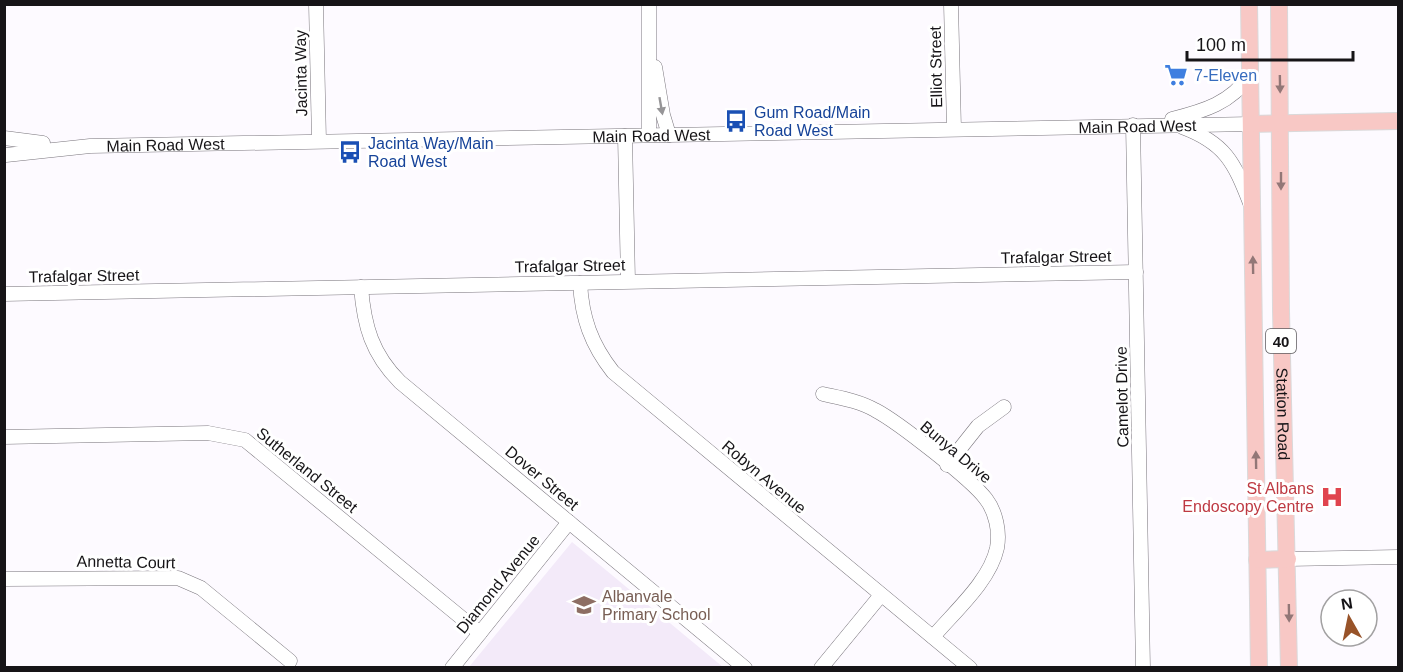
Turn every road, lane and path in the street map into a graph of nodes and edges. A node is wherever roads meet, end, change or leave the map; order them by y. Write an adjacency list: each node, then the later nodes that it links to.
1 (316, 4): 19 (street, Jacinta Way)
2 (649, 4): 6 (street)
3 (951, 4): 14 (street, Elliot Street)
4 (1249, 4): 7 (main road, 40)
5 (1279, 4): 9 (main road, 40, one-way to 9)
6 (650, 35): 15 (street); 16 (street, one-way to 16)
7 (1250, 75): 11 (main road, 40); 13 (street)
8 (1398, 121): 9 (main road)
9 (1281, 123): 11 (main road); 34 (main road, Station Road / 40, one-way to 34)
10 (1178, 124): 11 (street, Main Road West); 13 (street, Main Road West); 22 (street)
11 (1251, 124): 22 (main road, Station Road / 40)
12 (1133, 125): 13 (street, Main Road West); 14 (street, Main Road West); 23 (street, Camelot Drive)
13 (1150, 125)
14 (954, 129): 16 (street, Main Road West)
15 (650, 135): 16 (street, Main Road West); 17 (street, Main Road West)
16 (669, 135)
17 (625, 136): 19 (street, Main Road West); 24 (street)
18 (4, 139): 20 (street, Main Road West); 21 (street)
19 (319, 141): 20 (street, Main Road West)
20 (90, 146): 21 (street, Main Road West)
21 (5, 157)
22 (1252, 207): 35 (main road, Station Road / 40, one-way to 22)
23 (1136, 272): 24 (street, Trafalgar Street); 45 (street, Camelot Drive)
24 (628, 281): 25 (street, Trafalgar Street)
25 (580, 283): 26 (street, Trafalgar Street); 37 (street, Robyn Avenue)
26 (361, 287): 27 (street, Trafalgar Street); 32 (street, Dover Street)
27 (4, 294)
28 (823, 394): 31 (street, Bunya Drive)
29 (1004, 407): 31 (street)
30 (4, 437): 38 (street, Sutherland Street)
31 (947, 465): 39 (street, Bunya Drive)
32 (569, 522): 38 (street, Diamond Avenue); 42 (street, Dover Street)
33 (1398, 558): 34 (street)
34 (1288, 559): 35 (main road); 47 (main road, Station Road / 40, one-way to 47)
35 (1257, 560): 46 (main road, Station Road / 40)
36 (4, 579): 40 (street, Annetta Court)
37 (881, 595): 39 (street, Robyn Avenue); 43 (street)
38 (480, 633): 41 (street, Diamond Avenue)
39 (933, 637): 44 (street, Robyn Avenue)
40 (290, 661)
41 (452, 668)
42 (745, 668)
43 (821, 668)
44 (970, 668)
45 (1143, 668)
46 (1259, 668)
47 (1289, 668)

